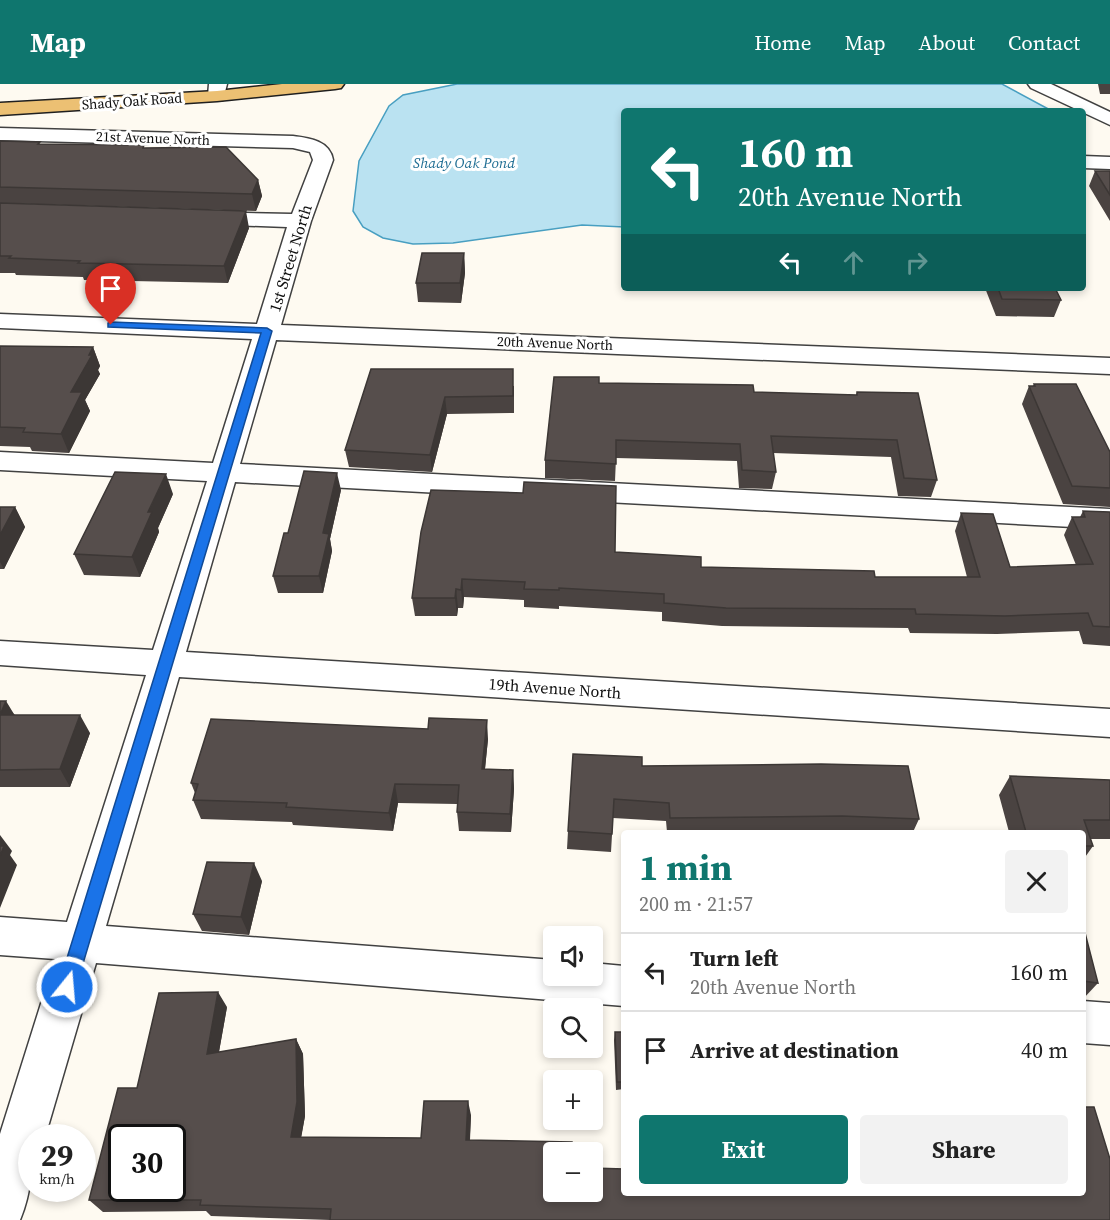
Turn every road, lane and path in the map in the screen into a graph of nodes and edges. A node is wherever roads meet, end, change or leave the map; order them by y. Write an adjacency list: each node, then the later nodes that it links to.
1 (152, 84): 5 (main road, Shady Oak Road)
2 (335, 84): 4 (main road, Shady Oak Road)
3 (1037, 84): 7 (street)
4 (218, 90): 6 (main road, Shady Oak Road)
5 (0, 92)
6 (0, 109)
7 (1110, 119)
8 (0, 134): 9 (street, 21st Avenue North)
9 (306, 144): 13 (street, 1st Street North)
10 (1086, 162): 11 (street)
11 (1110, 163)
12 (185, 217): 13 (street)
13 (300, 221): 15 (street, 1st Street North)
14 (0, 321): 15 (street, 20th Avenue North)
15 (267, 331): 16 (street, 20th Avenue North); 18 (street, 1st Street North)
16 (1110, 366)
17 (0, 461): 18 (street)
18 (223, 473): 19 (street); 21 (street, 1st Street North)
19 (1110, 519)
20 (0, 653): 21 (street, 19th Avenue North)
21 (168, 663): 22 (street, 19th Avenue North); 24 (street, 1st Street North)
22 (1110, 723)
23 (0, 936): 24 (street)
24 (80, 942): 25 (street); 28 (street, 1st Street North)
25 (621, 986)
26 (1086, 1022): 27 (street)
27 (1110, 1024)
28 (0, 1210)

